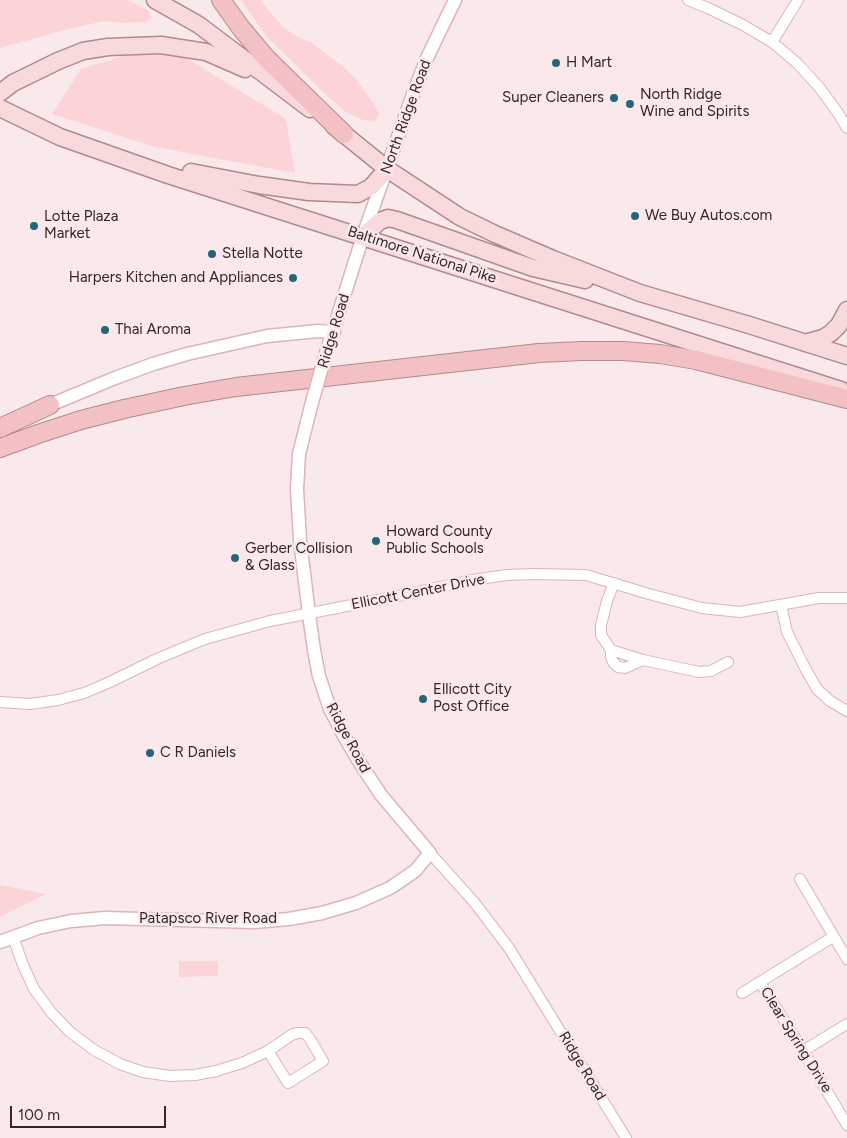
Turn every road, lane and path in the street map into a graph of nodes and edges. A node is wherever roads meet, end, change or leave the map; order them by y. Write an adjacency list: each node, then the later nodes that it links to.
1 (155, 0): 7 (main road)
2 (221, 0): 11 (highway)
3 (455, 0): 13 (street, North Ridge Road)
4 (688, 0): 6 (street)
5 (798, 0): 6 (street)
6 (772, 42): 10 (street)
7 (270, 80): 8 (main road); 11 (main road)
8 (7, 88)
9 (0, 108): 12 (main road, Baltimore National Pike)
10 (847, 128)
11 (344, 134): 13 (main road)
12 (118, 158): 13 (main road); 14 (main road, Baltimore National Pike)
13 (387, 169): 14 (street, North Ridge Road); 15 (main road)
14 (363, 236): 15 (main road); 17 (street, Ridge Road); 20 (main road, Baltimore National Pike)
15 (640, 293): 18 (main road)
16 (847, 310): 18 (main road)
17 (334, 332): 22 (street); 28 (street, Ridge Road, bridge)
18 (805, 343): 19 (main road)
19 (847, 356)
20 (847, 392)
21 (847, 399): 24 (highway)
22 (50, 406): 23 (highway)
23 (0, 428)
24 (0, 448)
25 (614, 583): 27 (street, Ellicott Center Drive); 28 (street, Ellicott Center Drive); 29 (street)
26 (847, 598): 27 (street, Ellicott Center Drive)
27 (781, 605): 31 (street)
28 (309, 614): 30 (street, Ellicott Center Drive); 32 (street, Ridge Road)
29 (728, 662)
30 (0, 702)
31 (847, 711)
32 (430, 853): 34 (street, Patapsco River Road); 44 (street, Ridge Road)
33 (800, 879): 35 (street)
34 (13, 936): 36 (street, Patapsco River Road); 41 (street)
35 (833, 937): 37 (street); 38 (street)
36 (0, 942)
37 (847, 960)
38 (760, 982): 39 (street); 42 (street, Clear Spring Drive)
39 (742, 993)
40 (847, 1024): 42 (street)
41 (268, 1051): 41 (street)
42 (803, 1051): 43 (street, Clear Spring Drive)
43 (846, 1122)
44 (626, 1138)

